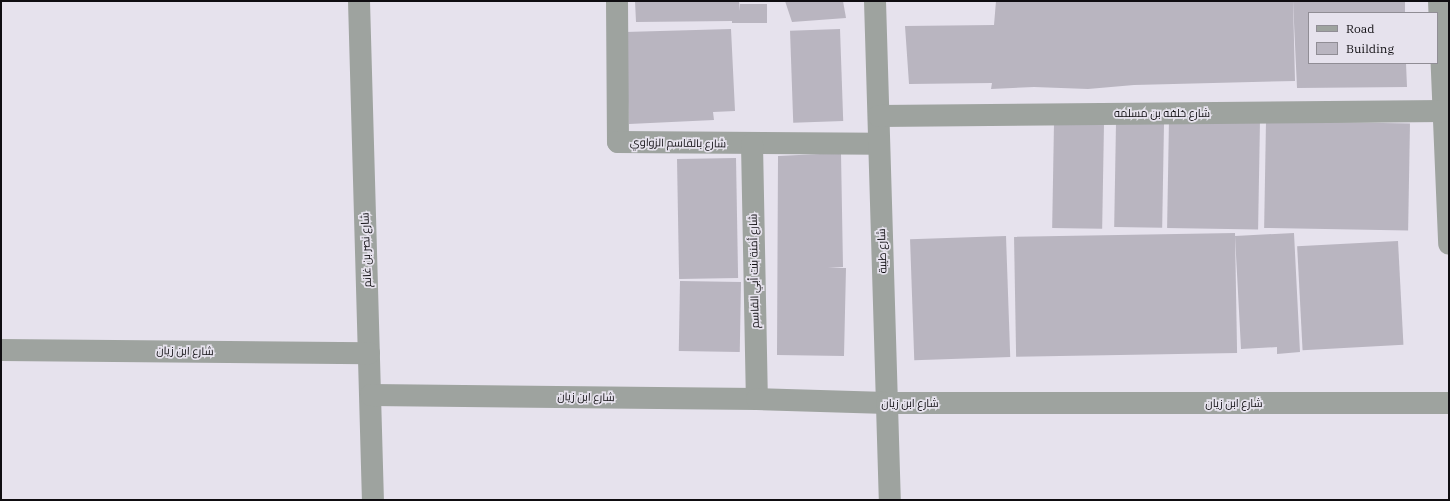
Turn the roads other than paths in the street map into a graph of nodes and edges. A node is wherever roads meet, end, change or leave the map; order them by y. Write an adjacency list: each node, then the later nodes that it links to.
1 (360, 1): 12 (street, شارع نصر بن غانم)
2 (617, 1): 7 (street, شارع بالقاسم الزواوي)
3 (875, 1): 6 (street, شارع طيبة)
4 (1439, 1): 5 (street)
5 (1444, 111): 6 (street, شارع خلفه بن مسلمه); 9 (street)
6 (879, 116): 8 (street, شارع طيبة)
7 (752, 144): 8 (street, شارع بالقاسم الزواوي); 14 (street, شارع أمنة بنت أبي القاسم)
8 (879, 144): 15 (street, شارع طيبة)
9 (1447, 171): 10 (street)
10 (1449, 244)
11 (1, 350): 12 (street, شارع ابن زيان)
12 (369, 354): 13 (street, شارع نصر بن غانم)
13 (371, 395): 14 (street, شارع ابن زيان); 17 (street, شارع نصر بن غانم)
14 (757, 399): 15 (street, شارع ابن زيان)
15 (887, 403): 16 (street, شارع ابن زيان); 18 (street, شارع طيبة)
16 (1449, 403)
17 (373, 500)
18 (890, 500)

